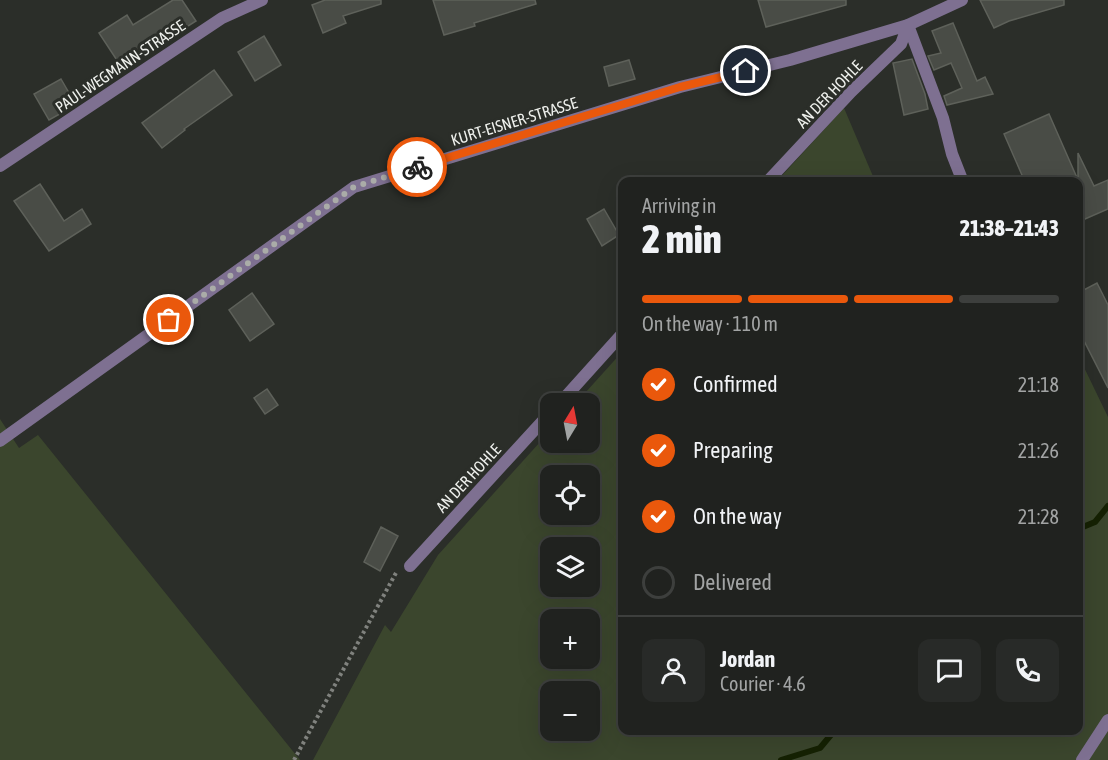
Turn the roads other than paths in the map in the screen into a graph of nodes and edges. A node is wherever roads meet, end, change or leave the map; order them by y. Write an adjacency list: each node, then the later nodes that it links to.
1 (262, 0): 4 (street, PAUL-WEGMANN-STRASSE)
2 (962, 0): 3 (street, KURT-EISNER-STRASSE)
3 (908, 25): 5 (street, AN DER HOHLE); 6 (street); 10 (street, KURT-EISNER-STRASSE)
4 (0, 165)
5 (772, 177)
6 (961, 177)
7 (618, 338): 8 (street)
8 (569, 393)
9 (540, 424): 11 (street, AN DER HOHLE)
10 (0, 441)
11 (410, 566)
12 (1108, 720): 13 (street)
13 (1082, 760)

